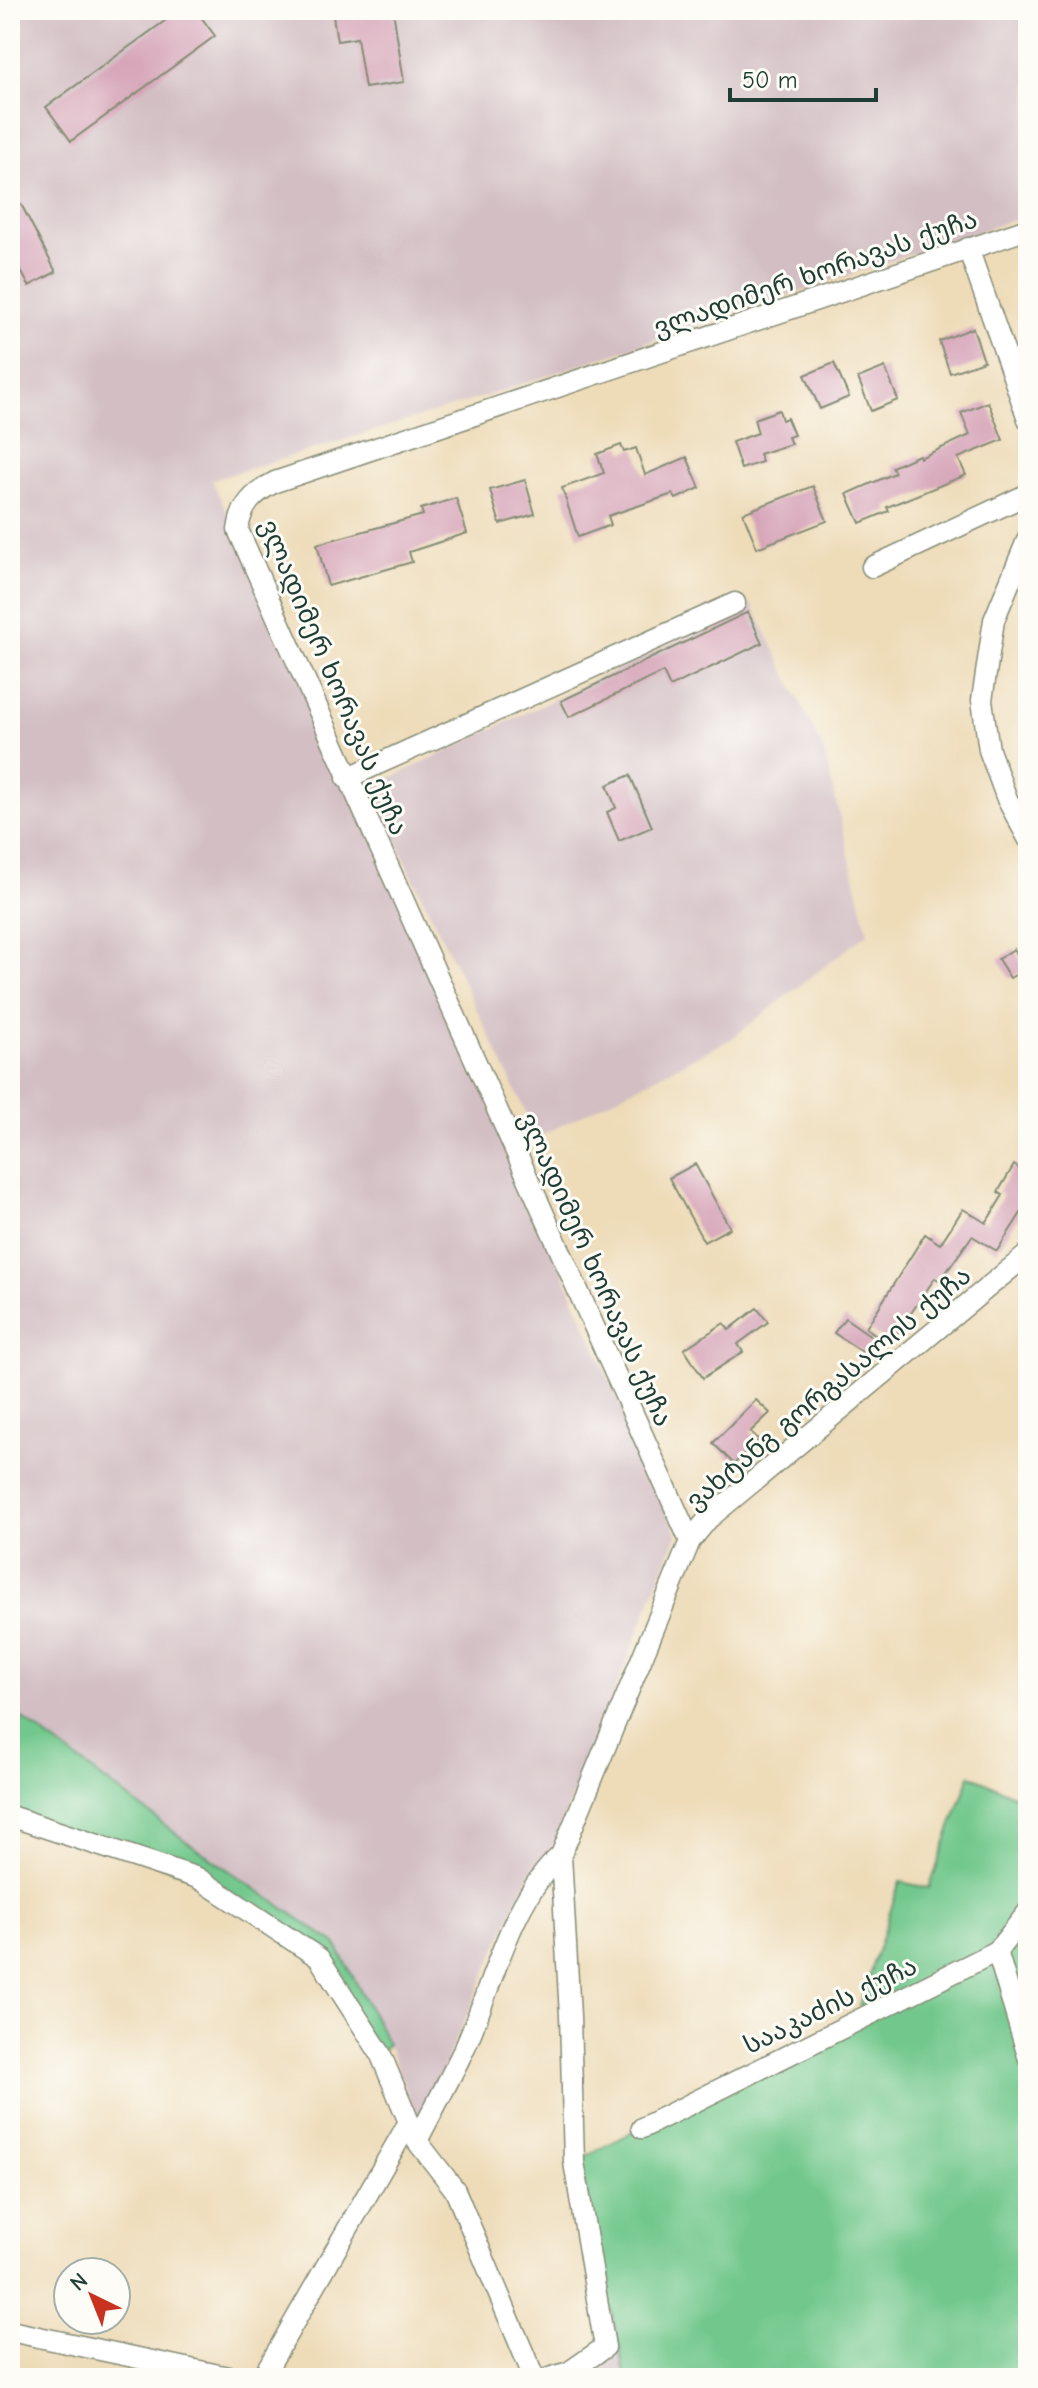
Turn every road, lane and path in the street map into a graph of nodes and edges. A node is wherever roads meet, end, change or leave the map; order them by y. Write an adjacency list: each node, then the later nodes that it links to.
1 (1028, 229): 2 (street, ვლადიმერ ხორავას ქუჩა)
2 (968, 248): 3 (street); 8 (street, ვლადიმერ ხორავას ქუჩა)
3 (1028, 419)
4 (1028, 494): 6 (street)
5 (1028, 538): 9 (street)
6 (872, 567)
7 (735, 603): 8 (street)
8 (347, 778): 11 (street, ვლადიმერ ხორავას ქუჩა)
9 (1028, 838)
10 (1028, 1254): 11 (street, ვახტანგ გორგასალის ქუჩა)
11 (690, 1541): 13 (street, ვახტანგ გორგასალის ქუჩა)
12 (10, 1816): 20 (street)
13 (561, 1855): 20 (street); 25 (street, ვახტანგ გორგასალის ქუჩა)
14 (1028, 1912): 15 (street, სააკაძის ქუჩა)
15 (997, 1951): 16 (street); 19 (street, სააკაძის ქუჩა)
16 (1006, 1982): 17 (street); 18 (street)
17 (1028, 1986)
18 (1028, 2056)
19 (642, 2128)
20 (413, 2132): 23 (street); 24 (street)
21 (10, 2331): 22 (street)
22 (233, 2378)
23 (262, 2378)
24 (534, 2378)
25 (549, 2378)

